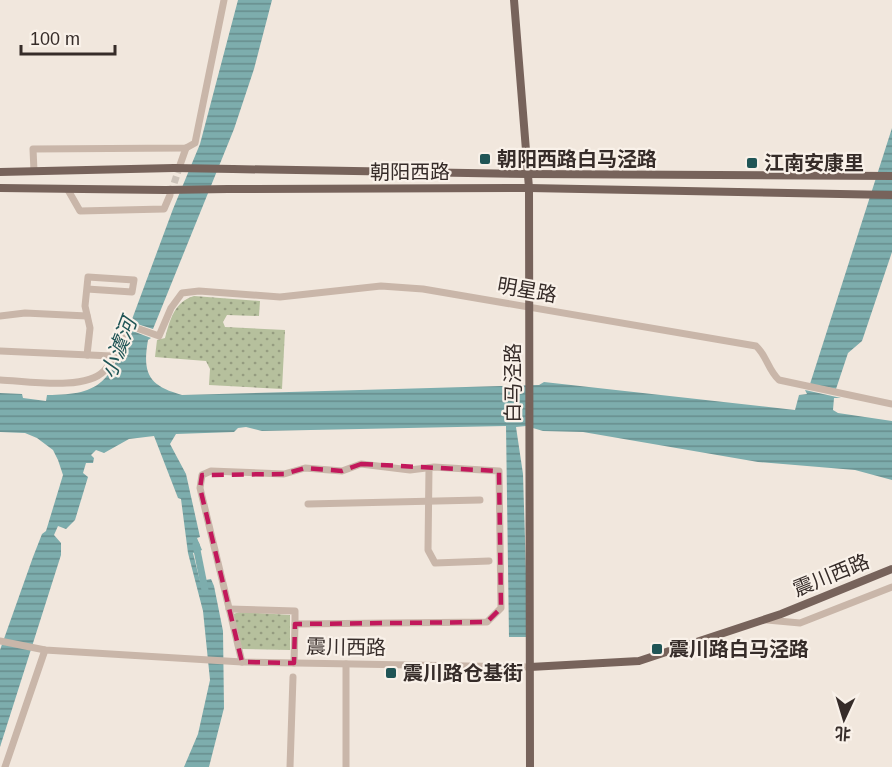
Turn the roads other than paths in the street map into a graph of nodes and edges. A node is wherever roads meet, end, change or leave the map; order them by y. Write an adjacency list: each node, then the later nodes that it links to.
1 (224, 0): 3 (street)
2 (514, 0): 7 (main road, 白马泾路)
3 (186, 148): 4 (street); 5 (street)
4 (177, 166): 5 (main road, 朝阳西路); 7 (main road, 朝阳西路, bridge)
5 (34, 171): 6 (main road, 朝阳西路)
6 (0, 172)
7 (528, 174): 8 (main road, 朝阳西路); 10 (main road, 白马泾路)
8 (892, 176)
9 (0, 188): 11 (main road, 朝阳西路)
10 (530, 188): 12 (main road, 朝阳西路, bridge); 13 (main road, 朝阳西路); 15 (main road, 白马泾路)
11 (68, 190): 12 (main road, 朝阳西路); 12 (street)
12 (168, 193)
13 (892, 195)
14 (87, 289): 14 (street); 17 (street)
15 (529, 307): 20 (street, 明星路); 22 (street, 明星路); 38 (main road, 白马泾路)
16 (0, 316): 17 (street)
17 (87, 316): 19 (street)
18 (0, 351): 19 (street)
19 (87, 355): 20 (street)
20 (112, 356): 21 (street)
21 (0, 380)
22 (892, 404)
23 (429, 468): 25 (street); 30 (street); 32 (street)
24 (480, 500): 25 (street)
25 (429, 501): 26 (street); 27 (street)
26 (308, 504)
27 (489, 561)
28 (892, 569): 31 (main road, 震川西路)
29 (892, 586): 31 (street)
30 (229, 609): 32 (street); 35 (street)
31 (764, 619): 38 (main road, 震川西路)
32 (295, 624): 36 (street)
33 (1, 642): 34 (street, 震川西路)
34 (45, 650): 35 (street, 震川西路); 40 (street)
35 (242, 662): 36 (street, 震川西路)
36 (294, 663): 37 (street, 震川西路)
37 (346, 663): 38 (street, 震川西路); 42 (street)
38 (530, 667): 43 (main road, 白马泾路)
39 (293, 677): 41 (street)
40 (5, 767)
41 (290, 767)
42 (346, 767)
43 (530, 767)

